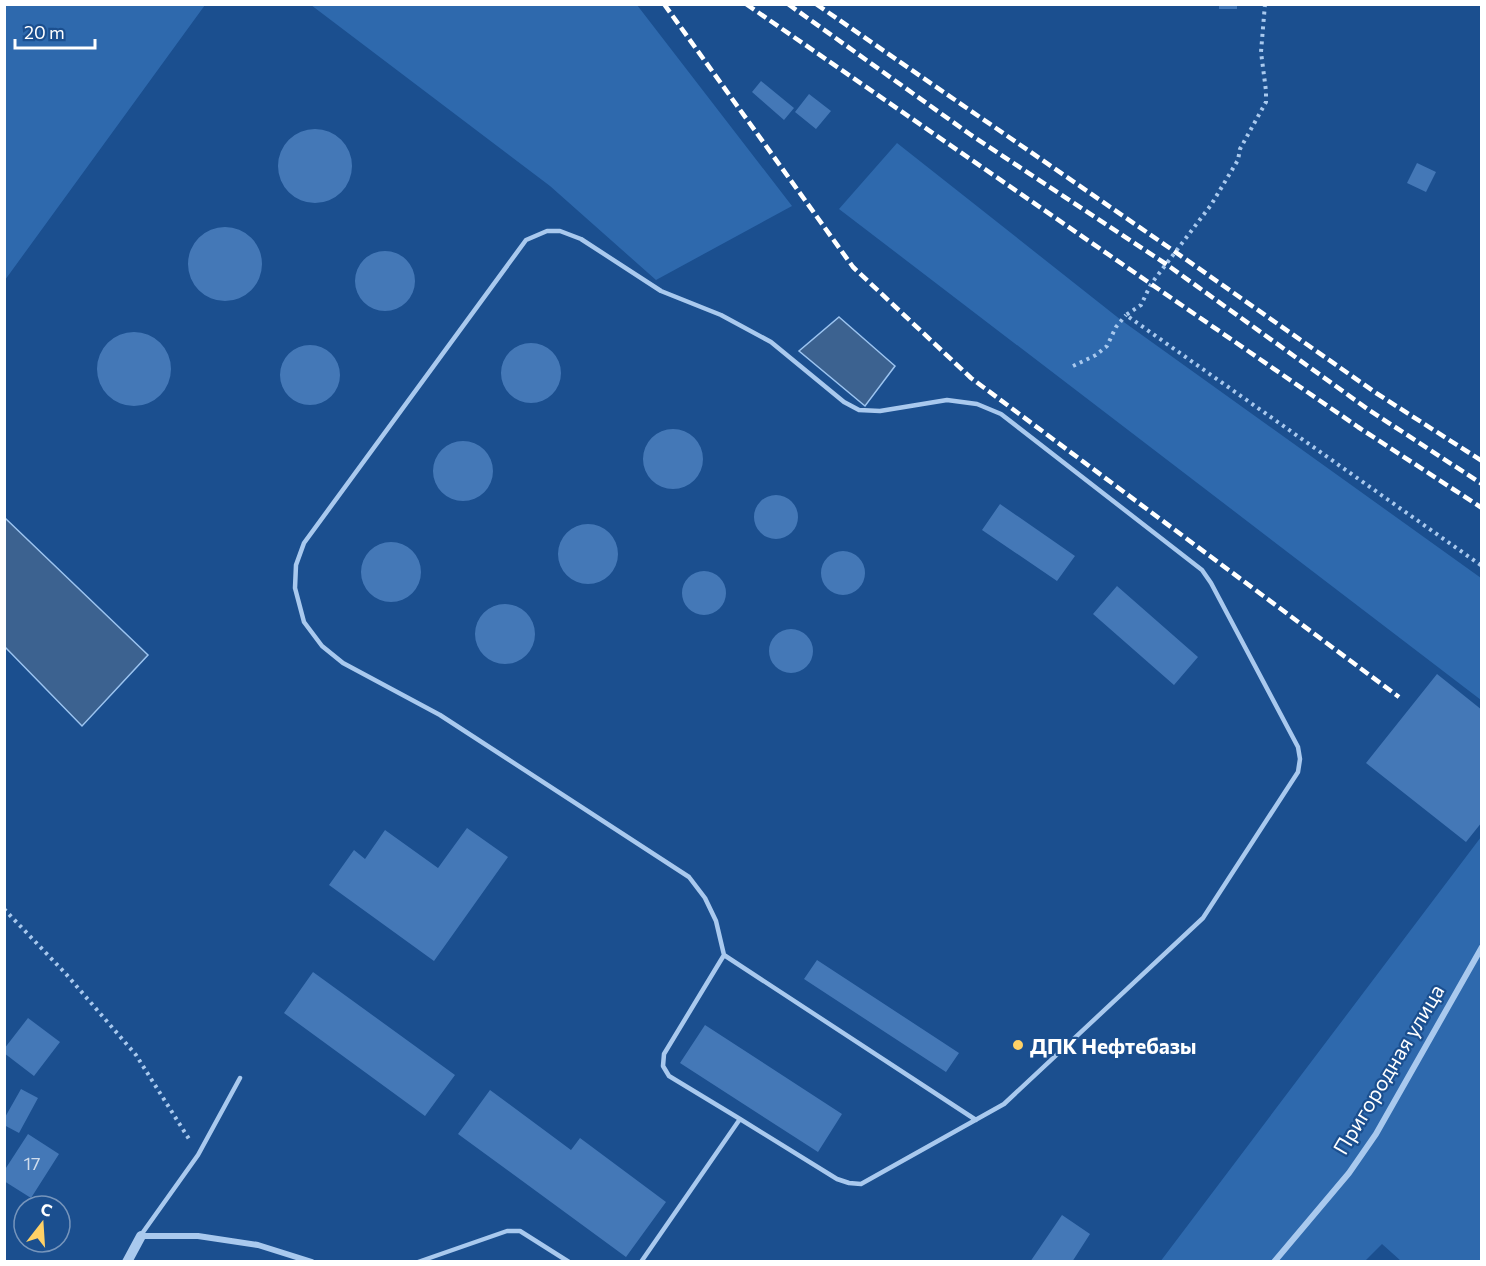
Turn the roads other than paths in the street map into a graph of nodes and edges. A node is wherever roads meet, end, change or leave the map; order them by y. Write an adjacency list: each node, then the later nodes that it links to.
1 (1482, 947): 12 (street, Пригородная улица)
2 (724, 956): 4 (lane); 5 (lane); 5 (lane)
3 (240, 1078): 6 (lane)
4 (740, 1119): 5 (lane); 11 (lane)
5 (976, 1120)
6 (141, 1236): 7 (street); 8 (street)
7 (126, 1262)
8 (312, 1262)
9 (418, 1262): 10 (lane)
10 (569, 1262)
11 (641, 1262)
12 (1274, 1262)

